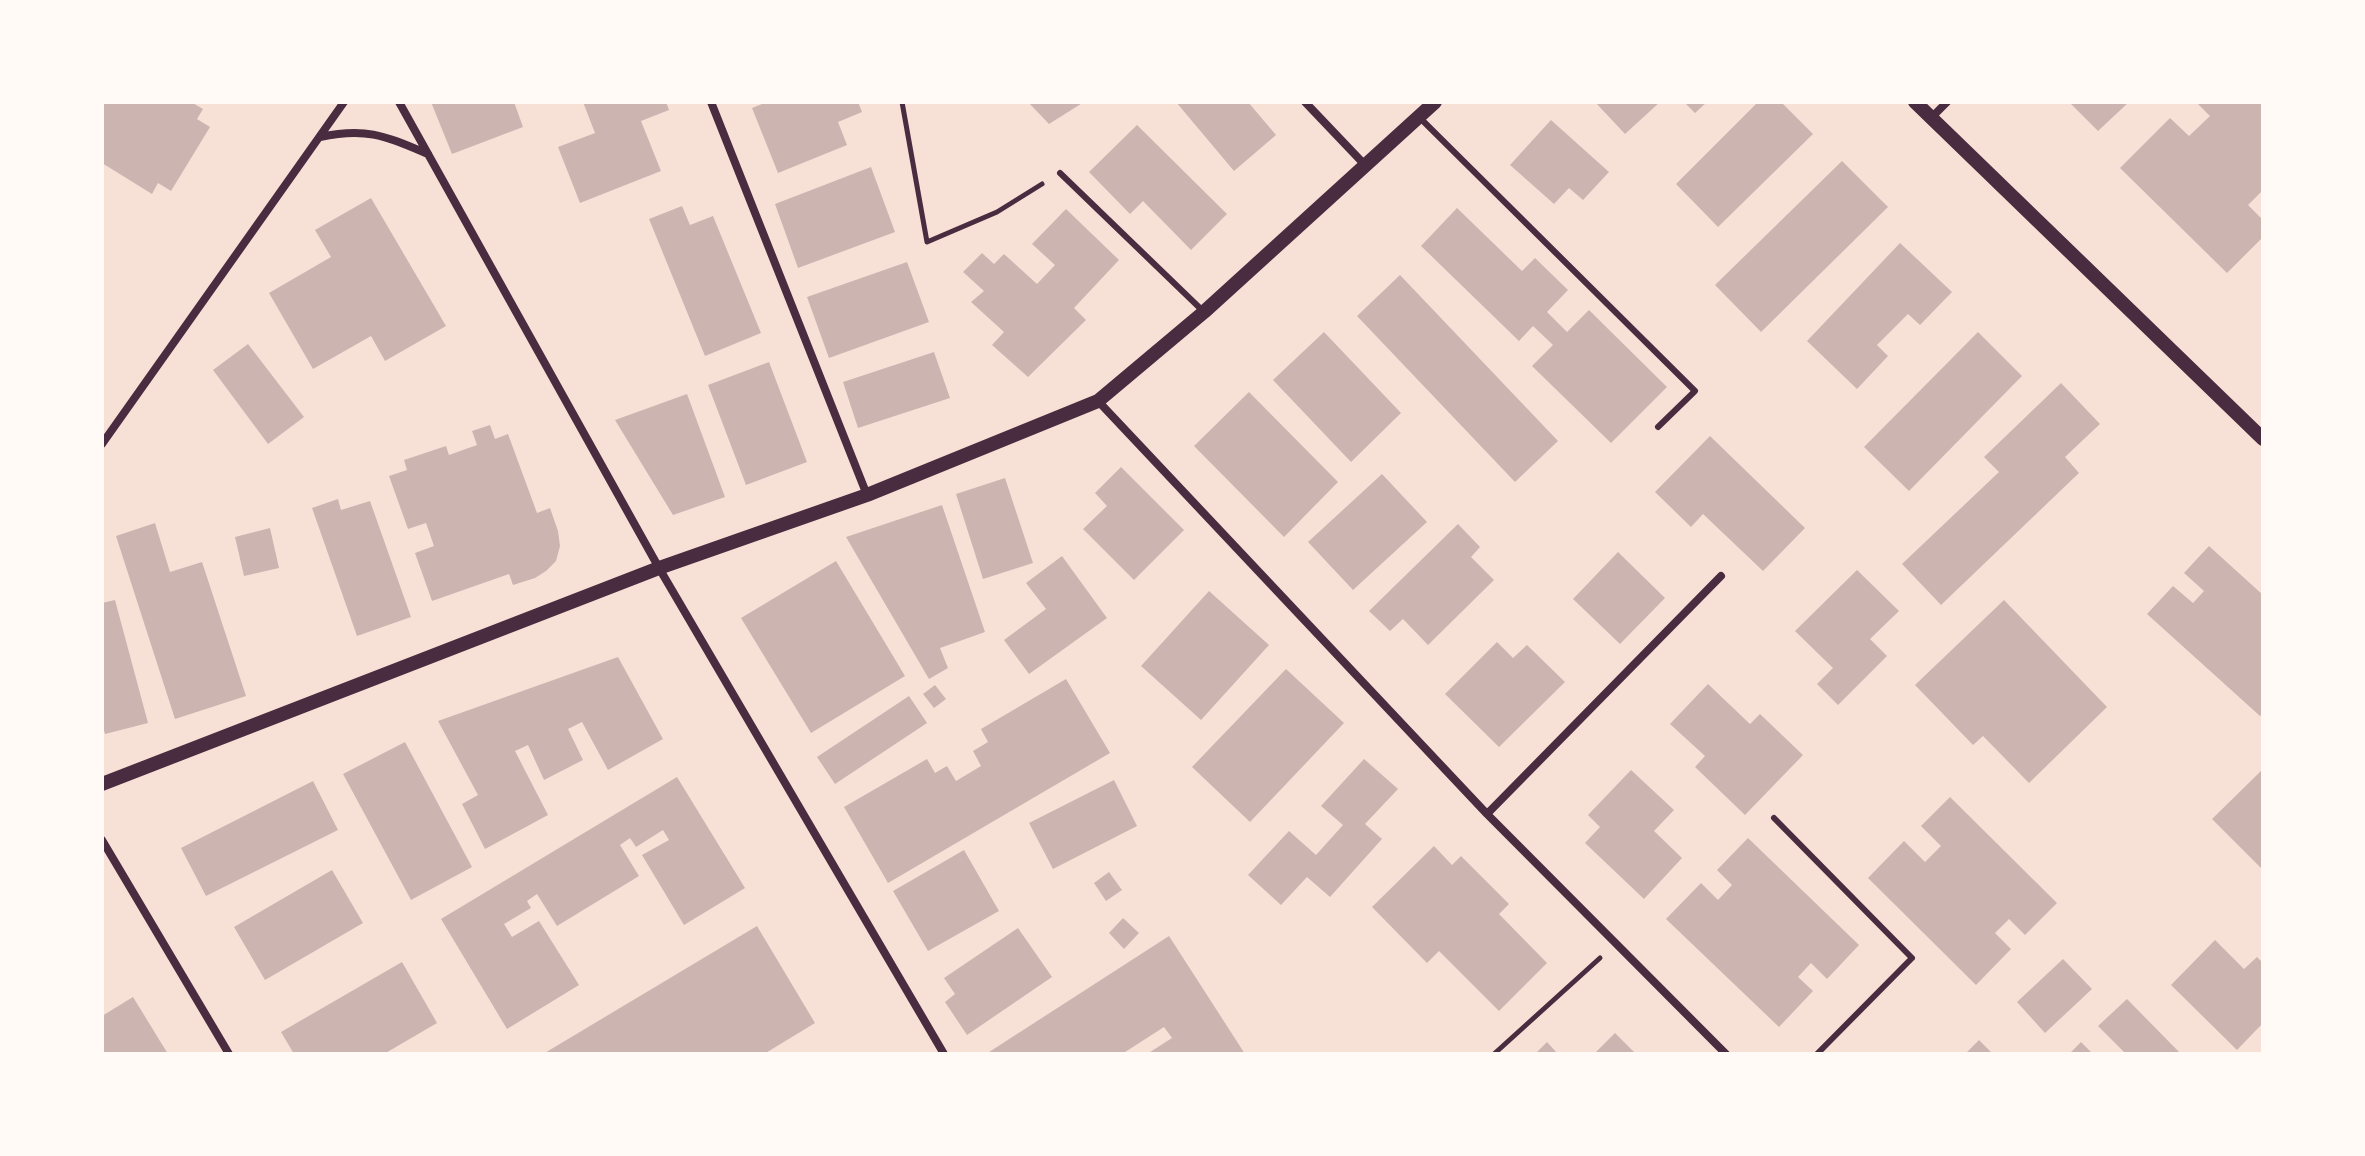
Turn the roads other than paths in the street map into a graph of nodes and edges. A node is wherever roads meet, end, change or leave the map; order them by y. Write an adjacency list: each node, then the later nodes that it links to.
1 (344, 102): 10 (street)
2 (399, 102): 11 (street)
3 (711, 102): 19 (street)
4 (1305, 102): 12 (street)
5 (1435, 102): 8 (street)
6 (1915, 102): 9 (street)
7 (1947, 102): 9 (street)
8 (1419, 117): 12 (street); 16 (lane)
9 (1931, 119): 17 (street)
10 (319, 137): 11 (street); 18 (street)
11 (428, 154): 20 (street)
12 (1365, 165): 14 (street)
13 (1060, 173): 14 (lane)
14 (1204, 312): 15 (street)
15 (1098, 401): 19 (street); 23 (street)
16 (1658, 427)
17 (2263, 439)
18 (102, 444)
19 (867, 495): 20 (street)
20 (659, 568): 22 (street); 27 (street)
21 (1721, 576): 23 (street)
22 (102, 784)
23 (1487, 814): 28 (street)
24 (1774, 818): 29 (lane)
25 (102, 840): 26 (street)
26 (229, 1054)
27 (944, 1054)
28 (1726, 1054)
29 (1817, 1054)

